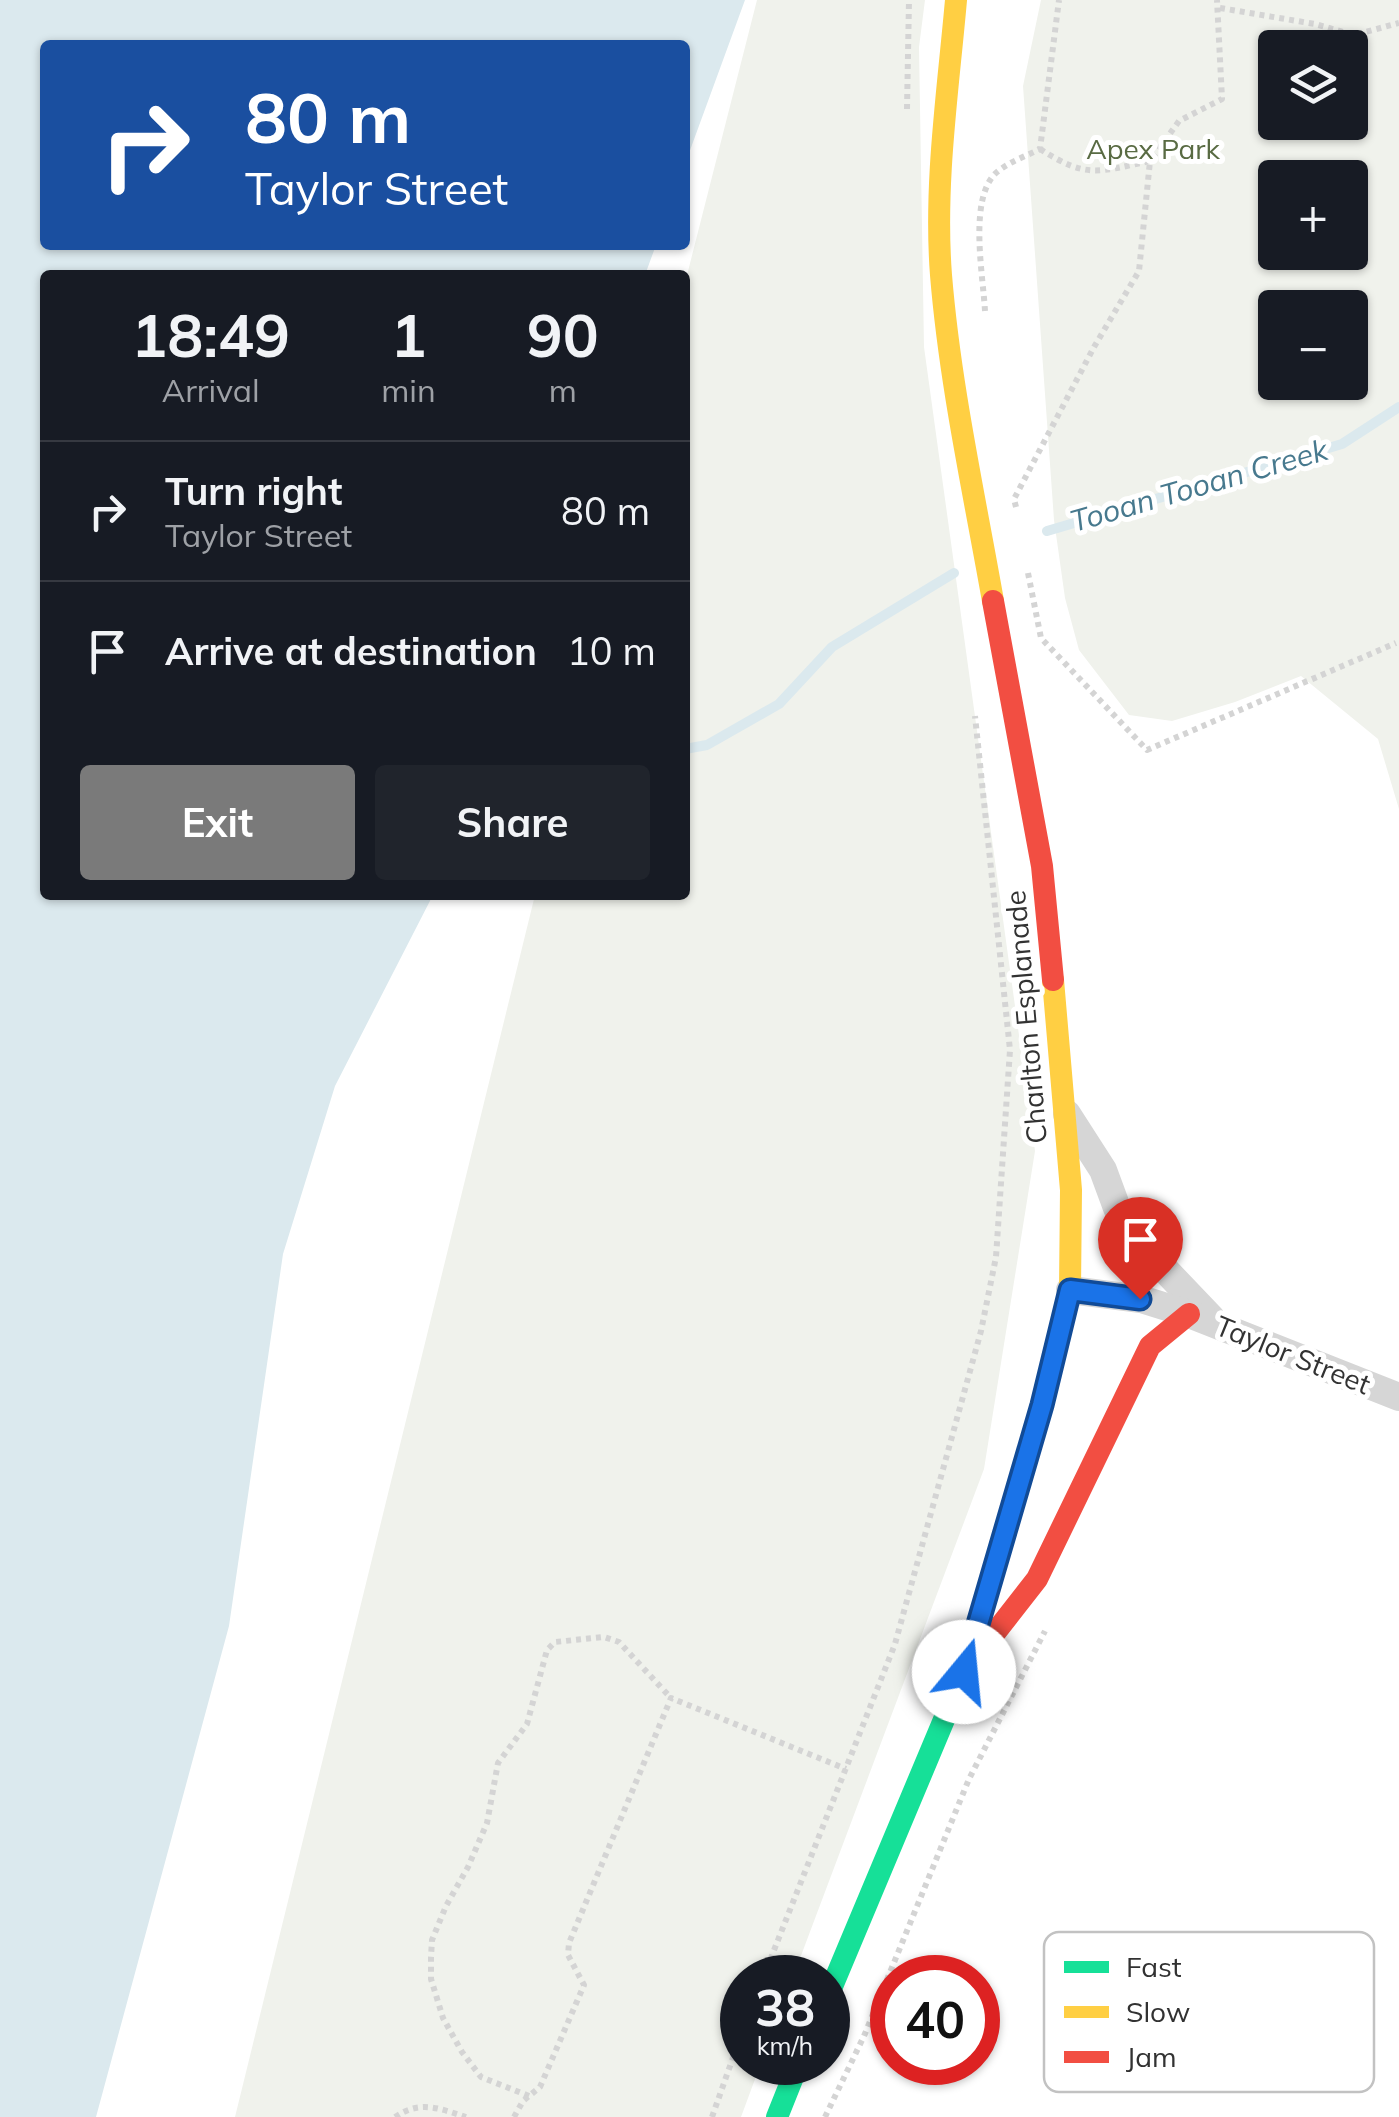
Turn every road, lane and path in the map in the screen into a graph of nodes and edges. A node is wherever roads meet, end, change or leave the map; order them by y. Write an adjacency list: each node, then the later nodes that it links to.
1 (956, 0): 14 (street, Charlton Esplanade)
2 (1059, 0): 5 (path)
3 (1218, 4): 4 (path); 6 (path)
4 (1399, 23)
5 (1040, 148): 6 (path); 7 (path)
6 (1150, 161): 9 (path)
7 (986, 328)
8 (1011, 482): 9 (path)
9 (1014, 500): 10 (path)
10 (1018, 517)
11 (1028, 568): 12 (path)
12 (1396, 642)
13 (974, 706): 22 (path)
14 (1066, 1112): 15 (street, Charlton Esplanade); 17 (street)
15 (1070, 1290): 16 (street, Taylor Street); 20 (street, Charlton Esplanade)
16 (1189, 1314): 17 (street, Taylor Street); 20 (street)
17 (1217, 1324): 18 (street, Taylor Street)
18 (1399, 1397)
19 (1050, 1622): 33 (path)
20 (964, 1672): 24 (street, Charlton Esplanade)
21 (670, 1698): 22 (path); 27 (path); 27 (path)
22 (846, 1768): 23 (path)
23 (773, 1955)
24 (845, 1955)
25 (723, 2085): 31 (path)
26 (790, 2085): 32 (street)
27 (530, 2096): 30 (path)
28 (395, 2117): 29 (path)
29 (466, 2117)
30 (514, 2117)
31 (712, 2117)
32 (776, 2117)
33 (826, 2117)

